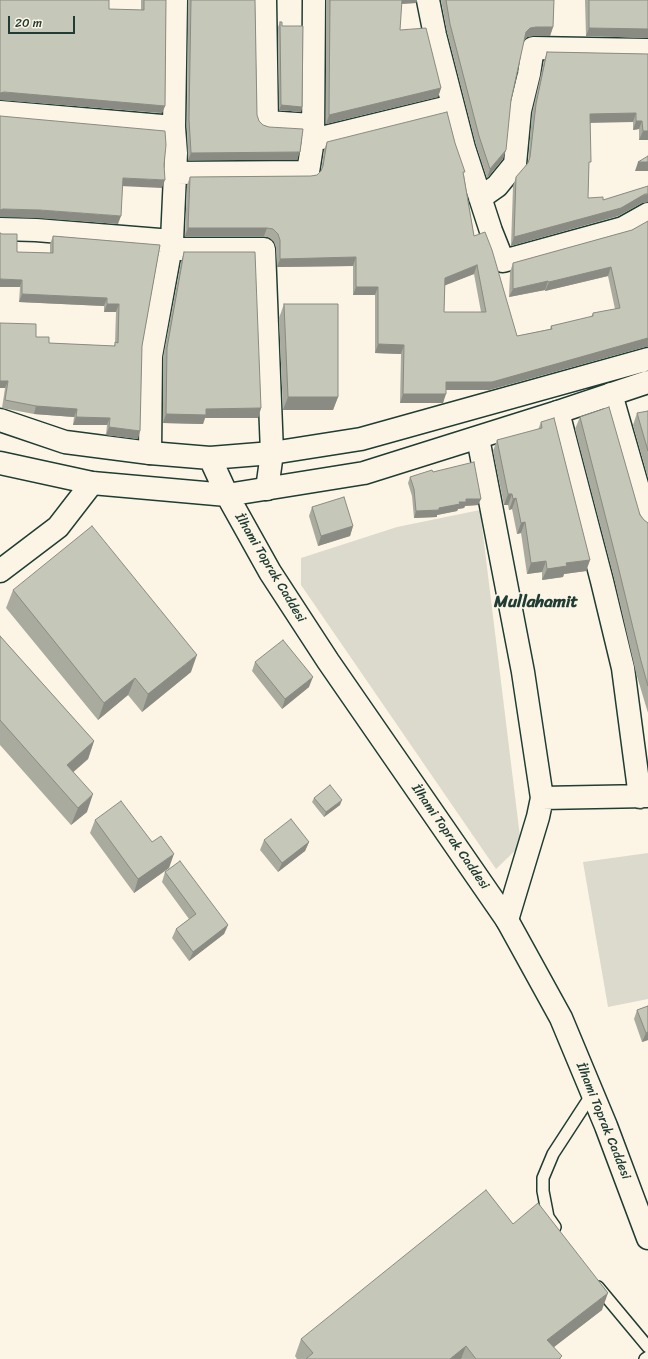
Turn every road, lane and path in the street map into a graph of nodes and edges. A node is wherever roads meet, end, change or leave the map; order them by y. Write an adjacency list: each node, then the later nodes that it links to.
1 (176, 0): 8 (street)
2 (265, 0): 9 (street)
3 (314, 0): 9 (street)
4 (428, 0): 6 (street)
5 (648, 50): 11 (street)
6 (453, 106): 9 (street); 11 (street)
7 (0, 112): 8 (street)
8 (174, 127): 10 (street)
9 (313, 133): 10 (street)
10 (174, 173): 14 (street)
11 (480, 198): 12 (street)
12 (648, 214)
13 (0, 229): 14 (street)
14 (172, 241): 21 (street); 22 (street)
15 (648, 359): 22 (street)
16 (648, 382): 17 (street)
17 (611, 394): 18 (street); 28 (street)
18 (558, 412): 20 (street); 30 (street)
19 (0, 420): 21 (street)
20 (478, 438): 26 (street); 31 (street)
21 (150, 453): 23 (street)
22 (272, 453): 23 (street); 26 (street)
23 (210, 458): 27 (street, İlhami Toprak Caddesi)
24 (0, 462): 25 (street)
25 (92, 483): 27 (street); 29 (street)
26 (267, 489): 27 (street)
27 (227, 495): 32 (street, İlhami Toprak Caddesi)
28 (648, 523)
29 (0, 571)
30 (644, 796): 31 (street)
31 (542, 798): 32 (street)
32 (507, 920): 33 (street, İlhami Toprak Caddesi)
33 (592, 1094): 34 (lane); 35 (street, İlhami Toprak Caddesi)
34 (561, 1237)
35 (648, 1238)
36 (593, 1281): 37 (lane)
37 (648, 1347)
38 (648, 1357): 39 (lane)
39 (645, 1359)

